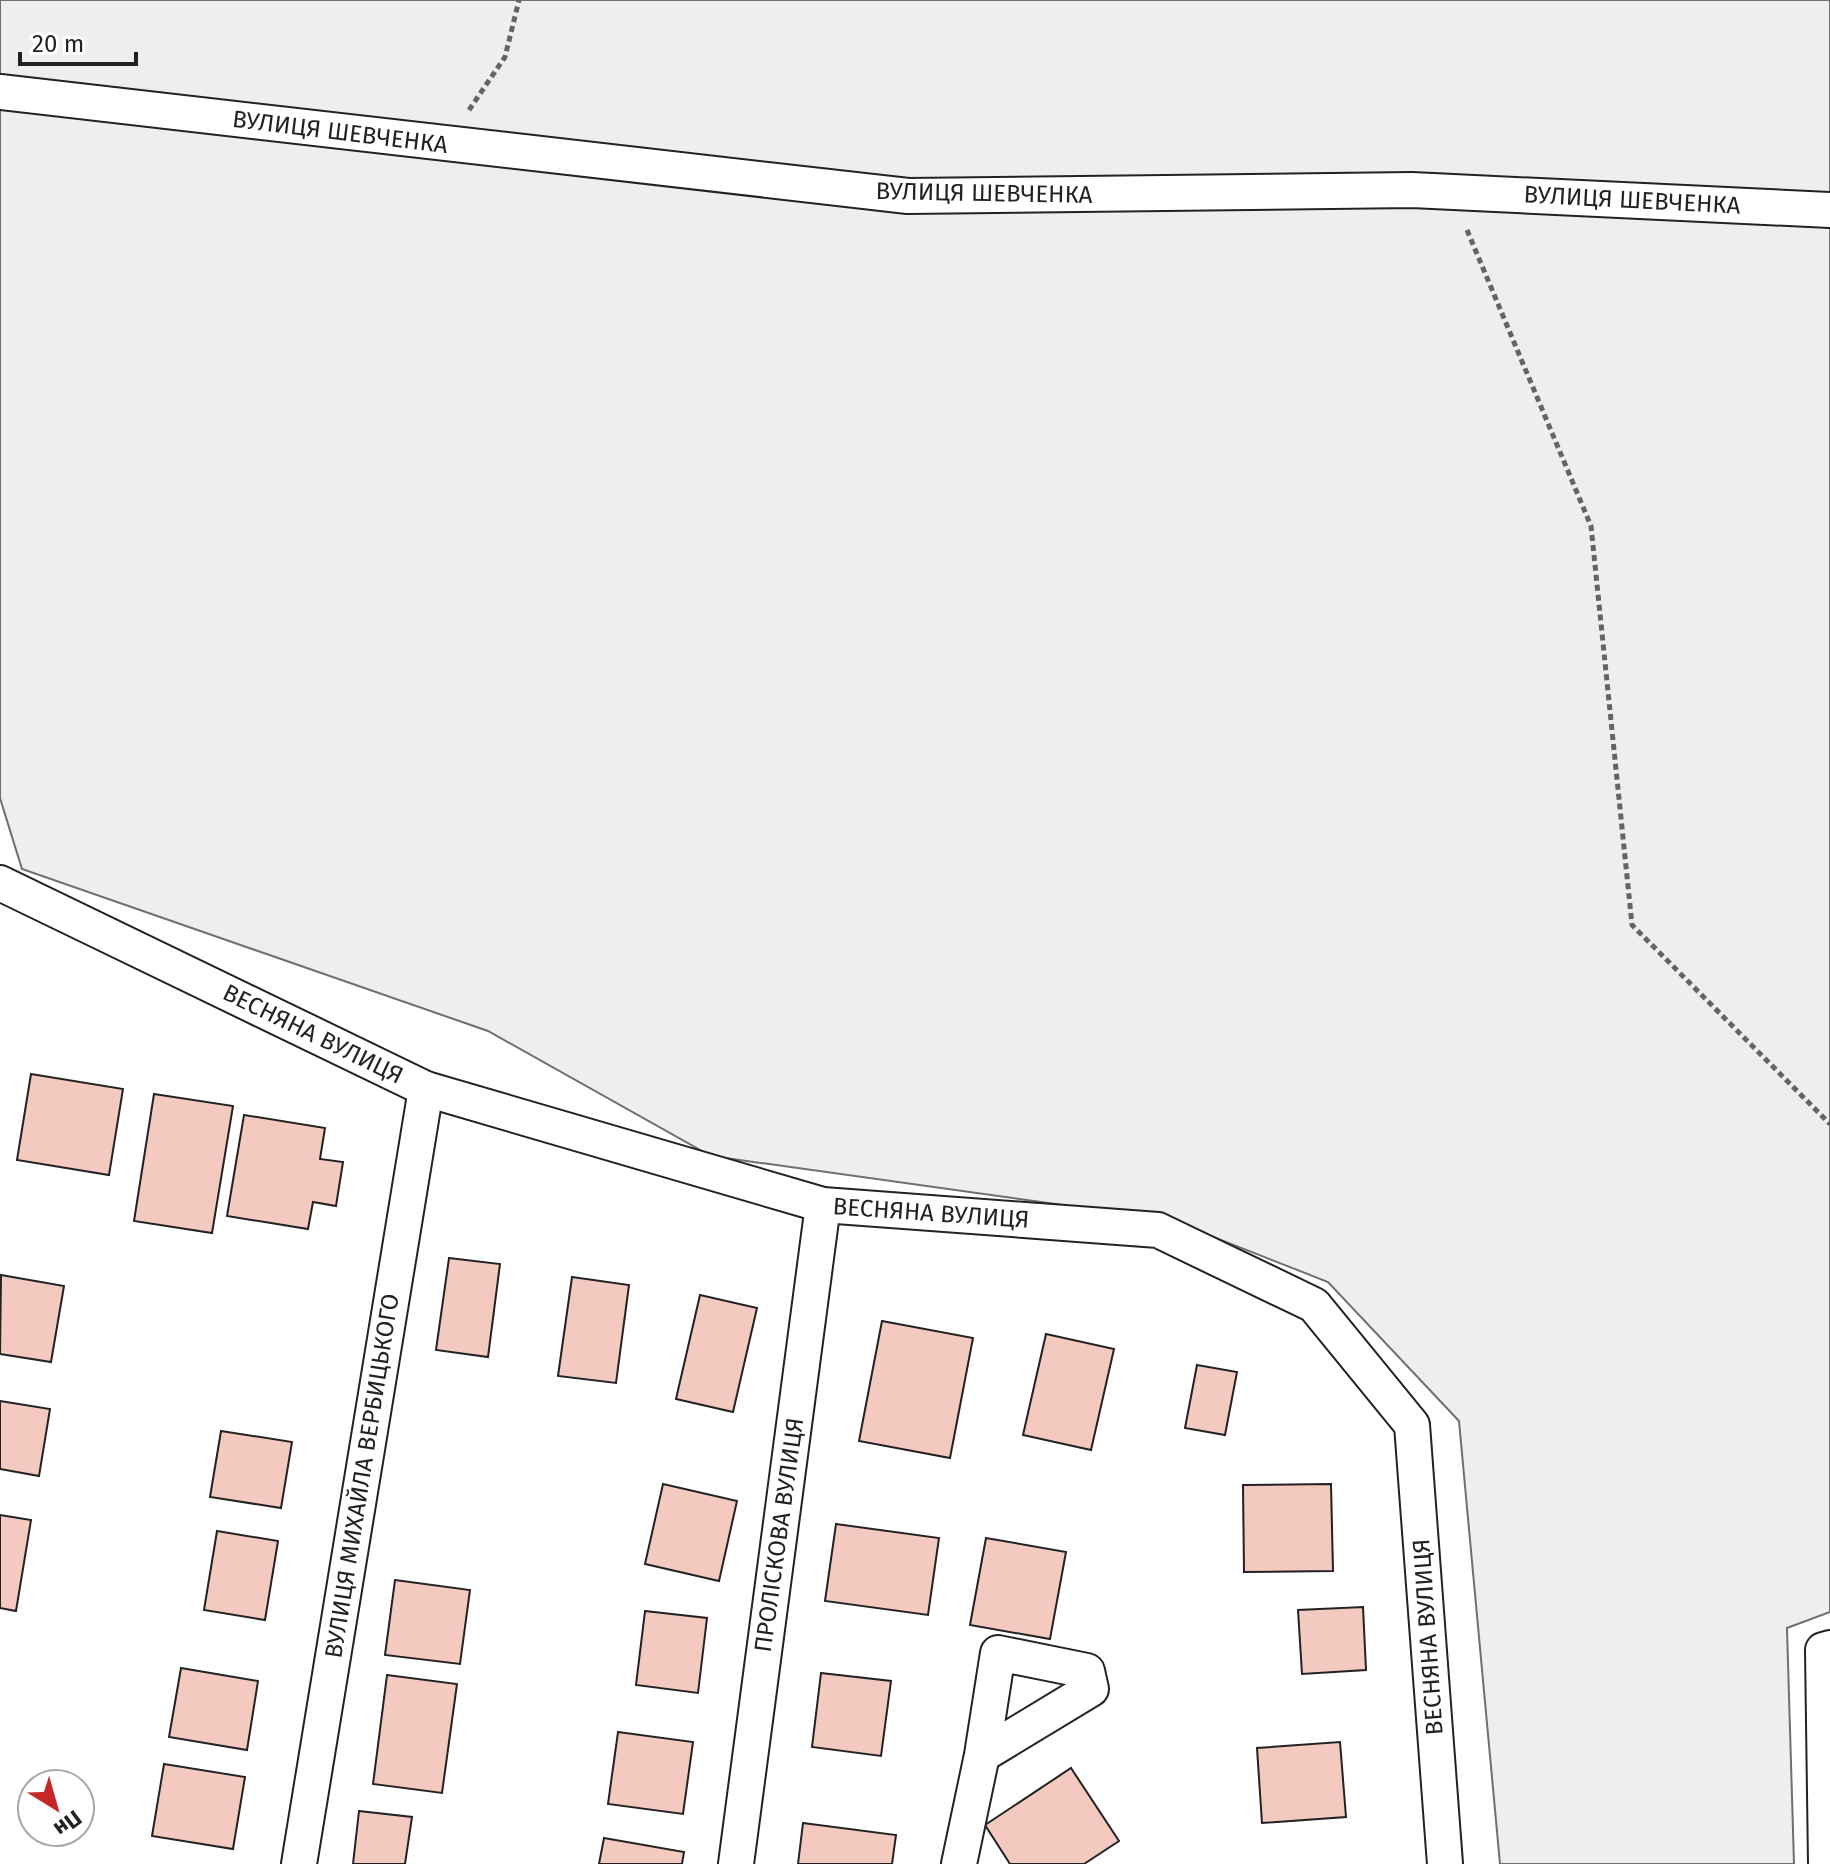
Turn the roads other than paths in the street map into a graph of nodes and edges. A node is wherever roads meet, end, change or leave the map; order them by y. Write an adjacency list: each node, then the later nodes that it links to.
1 (0, 92): 2 (street, ВУЛИЦЯ ШЕВЧЕНКА)
2 (1830, 210)
3 (0, 883): 4 (street, ВЕСНЯНА ВУЛИЦЯ)
4 (426, 1089): 5 (street, ВЕСНЯНА ВУЛИЦЯ); 8 (street, ВУЛИЦЯ МИХАЙЛА ВЕРБИЦЬКОГО)
5 (823, 1205): 9 (street, ПРОЛІСКОВА ВУЛИЦЯ); 11 (street, ВЕСНЯНА ВУЛИЦЯ)
6 (1826, 1649): 12 (street)
7 (982, 1755): 10 (street)
8 (299, 1864)
9 (736, 1864)
10 (959, 1864)
11 (1445, 1864)
12 (1826, 1864)

